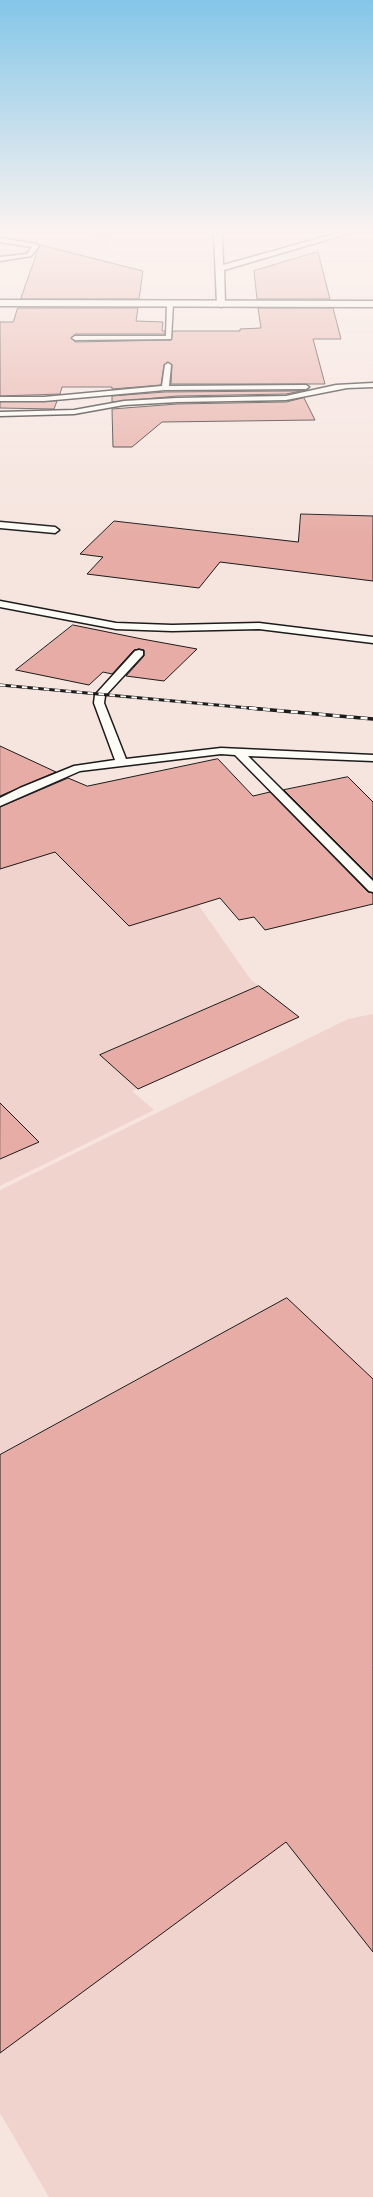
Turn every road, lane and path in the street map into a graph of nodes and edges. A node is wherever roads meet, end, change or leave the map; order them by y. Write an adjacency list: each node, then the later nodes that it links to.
1 (169, 336): 2 (lane)
2 (75, 338)
3 (168, 365): 6 (lane)
4 (373, 385): 5 (lane)
5 (345, 387): 6 (lane); 8 (lane)
6 (165, 388): 7 (lane)
7 (0, 399)
8 (0, 414)
9 (0, 525): 10 (lane)
10 (55, 530)
11 (0, 604): 12 (lane)
12 (373, 640)
13 (139, 653): 16 (lane)
14 (237, 751): 15 (lane); 16 (lane); 18 (lane)
15 (373, 758)
16 (122, 764): 17 (lane)
17 (0, 803)
18 (373, 888)

